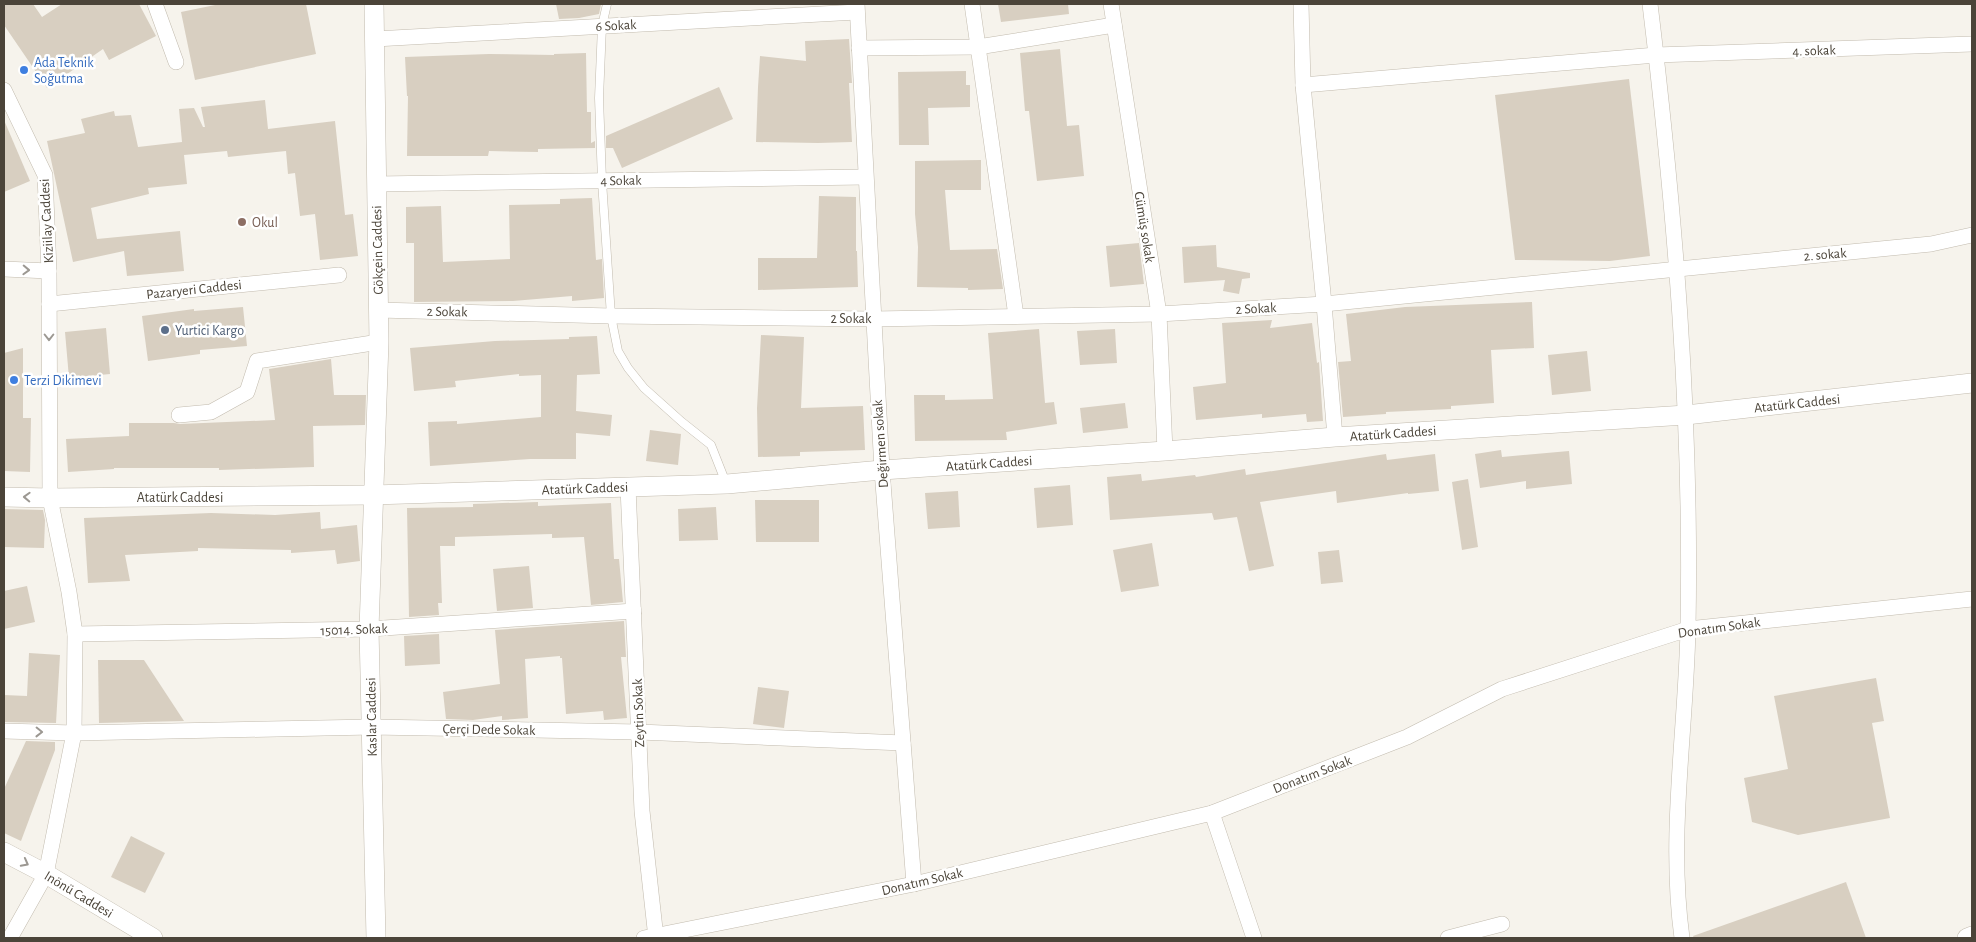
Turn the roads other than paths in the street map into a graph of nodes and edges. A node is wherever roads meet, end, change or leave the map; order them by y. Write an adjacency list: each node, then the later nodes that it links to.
1 (155, 4): 16 (street)
2 (374, 4): 11 (street, Gökçein Caddesi)
3 (607, 4): 10 (lane)
4 (972, 4): 13 (street)
5 (1111, 4): 9 (street, Gümüş sokak)
6 (1301, 4): 17 (street)
7 (1650, 4): 15 (street)
8 (857, 8): 10 (street, 6 Sokak); 14 (street, Değirmen sokak)
9 (1114, 25): 13 (street); 30 (street, Gümüş sokak)
10 (602, 26): 11 (street, 6 Sokak); 20 (lane)
11 (375, 38): 21 (street, Gökçein Caddesi)
12 (1972, 44): 15 (street, 4. sokak)
13 (978, 46): 14 (street); 32 (street)
14 (859, 48): 19 (street, Değirmen sokak)
15 (1656, 55): 17 (street, 4. sokak); 23 (street)
16 (176, 62)
17 (1303, 85): 28 (street)
18 (4, 90): 25 (street, Kiziilay Caddesi)
19 (865, 177): 20 (street, 4 Sokak); 33 (street, Değirmen sokak)
20 (602, 180): 21 (street, 4 Sokak); 31 (lane)
21 (376, 184): 29 (street, Gökçein Caddesi)
22 (1972, 235): 23 (street, 2. sokak)
23 (1676, 268): 28 (street, 2. sokak); 37 (street)
24 (4, 269): 25 (street, one-way to 25)
25 (49, 271): 27 (street, Kiziilay Caddesi)
26 (339, 275): 27 (street, Pazaryeri Caddesi)
27 (49, 304): 45 (street, Kiziilay Caddesi, one-way to 45)
28 (1324, 304): 30 (street, 2 Sokak); 38 (street)
29 (378, 310): 31 (street, 2 Sokak); 34 (street, Gökçein Caddesi)
30 (1159, 314): 32 (street, 2 Sokak); 39 (street, Gümüş sokak)
31 (611, 316): 33 (street, 2 Sokak); 41 (lane)
32 (1016, 316): 33 (street, 2 Sokak)
33 (873, 319): 40 (street, Değirmen sokak)
34 (379, 342): 36 (street); 43 (street, Gökçein Caddesi)
35 (1972, 383): 37 (street, Atatürk Caddesi)
36 (179, 415)
37 (1686, 415): 38 (street, Atatürk Caddesi); 49 (street)
38 (1335, 437): 39 (street, Atatürk Caddesi)
39 (1165, 451): 40 (street, Atatürk Caddesi)
40 (882, 470): 41 (street, Atatürk Caddesi); 55 (street, Değirmen sokak)
41 (727, 484): 42 (street, Atatürk Caddesi)
42 (628, 487): 43 (street, Atatürk Caddesi); 47 (street, Zeytin Sokak)
43 (373, 495): 45 (street, Atatürk Caddesi); 48 (street, Kaslar Caddesi)
44 (4, 497): 45 (street, Atatürk Caddesi, one-way to 44)
45 (50, 498): 50 (street, Kiziilay Caddesi)
46 (1972, 598): 49 (street, Donatım Sokak)
47 (634, 611): 48 (street, 15014. Sokak); 53 (street, Zeytin Sokak)
48 (369, 629): 50 (street, 15014. Sokak); 51 (street, Kaslar Caddesi)
49 (1688, 629): 56 (street, Donatım Sokak); 68 (street)
50 (74, 634): 54 (street, Kiziilay Caddesi)
51 (372, 727): 53 (street, Çerçi Dede Sokak); 54 (street, Çerçi Dede Sokak); 64 (street, Kaslar Caddesi)
52 (4, 731): 54 (street, Çerçi Dede Sokak, one-way to 54)
53 (639, 732): 55 (street, Çerçi Dede Sokak); 65 (street, Zeytin Sokak)
54 (74, 733): 58 (street, Kiziilay Caddesi)
55 (903, 743): 59 (street, Değirmen sokak)
56 (1212, 813): 59 (street, Donatım Sokak); 66 (street)
57 (4, 852): 58 (street, Inönü Caddesi, one-way to 58)
58 (46, 874): 62 (street, Kiziilay Caddesi); 63 (street, Inönü Caddesi)
59 (914, 884): 65 (street, Donatım Sokak)
60 (1502, 924): 67 (street)
61 (1972, 936): 69 (street)
62 (10, 938)
63 (153, 938)
64 (376, 938)
65 (652, 938)
66 (1254, 938)
67 (1448, 938)
68 (1682, 938)
69 (1967, 938)

